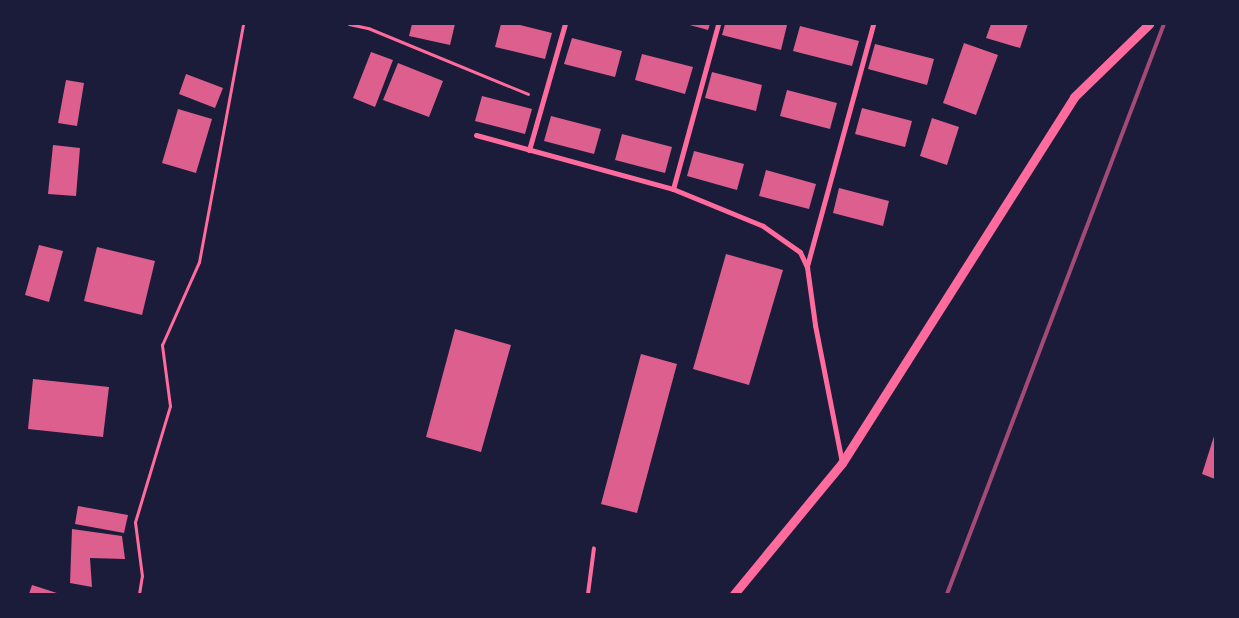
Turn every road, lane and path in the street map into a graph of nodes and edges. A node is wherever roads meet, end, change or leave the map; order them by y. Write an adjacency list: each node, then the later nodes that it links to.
1 (243, 24): 14 (path)
2 (349, 24): 7 (path)
3 (565, 24): 7 (street)
4 (718, 24): 10 (street)
5 (873, 24): 11 (street)
6 (1149, 24): 12 (street)
7 (545, 101): 9 (street)
8 (476, 135): 9 (street)
9 (529, 150): 10 (street)
10 (673, 189): 11 (street)
11 (807, 267): 12 (street)
12 (842, 463): 16 (street)
13 (594, 548): 15 (lane)
14 (139, 594)
15 (588, 594)
16 (734, 594)

